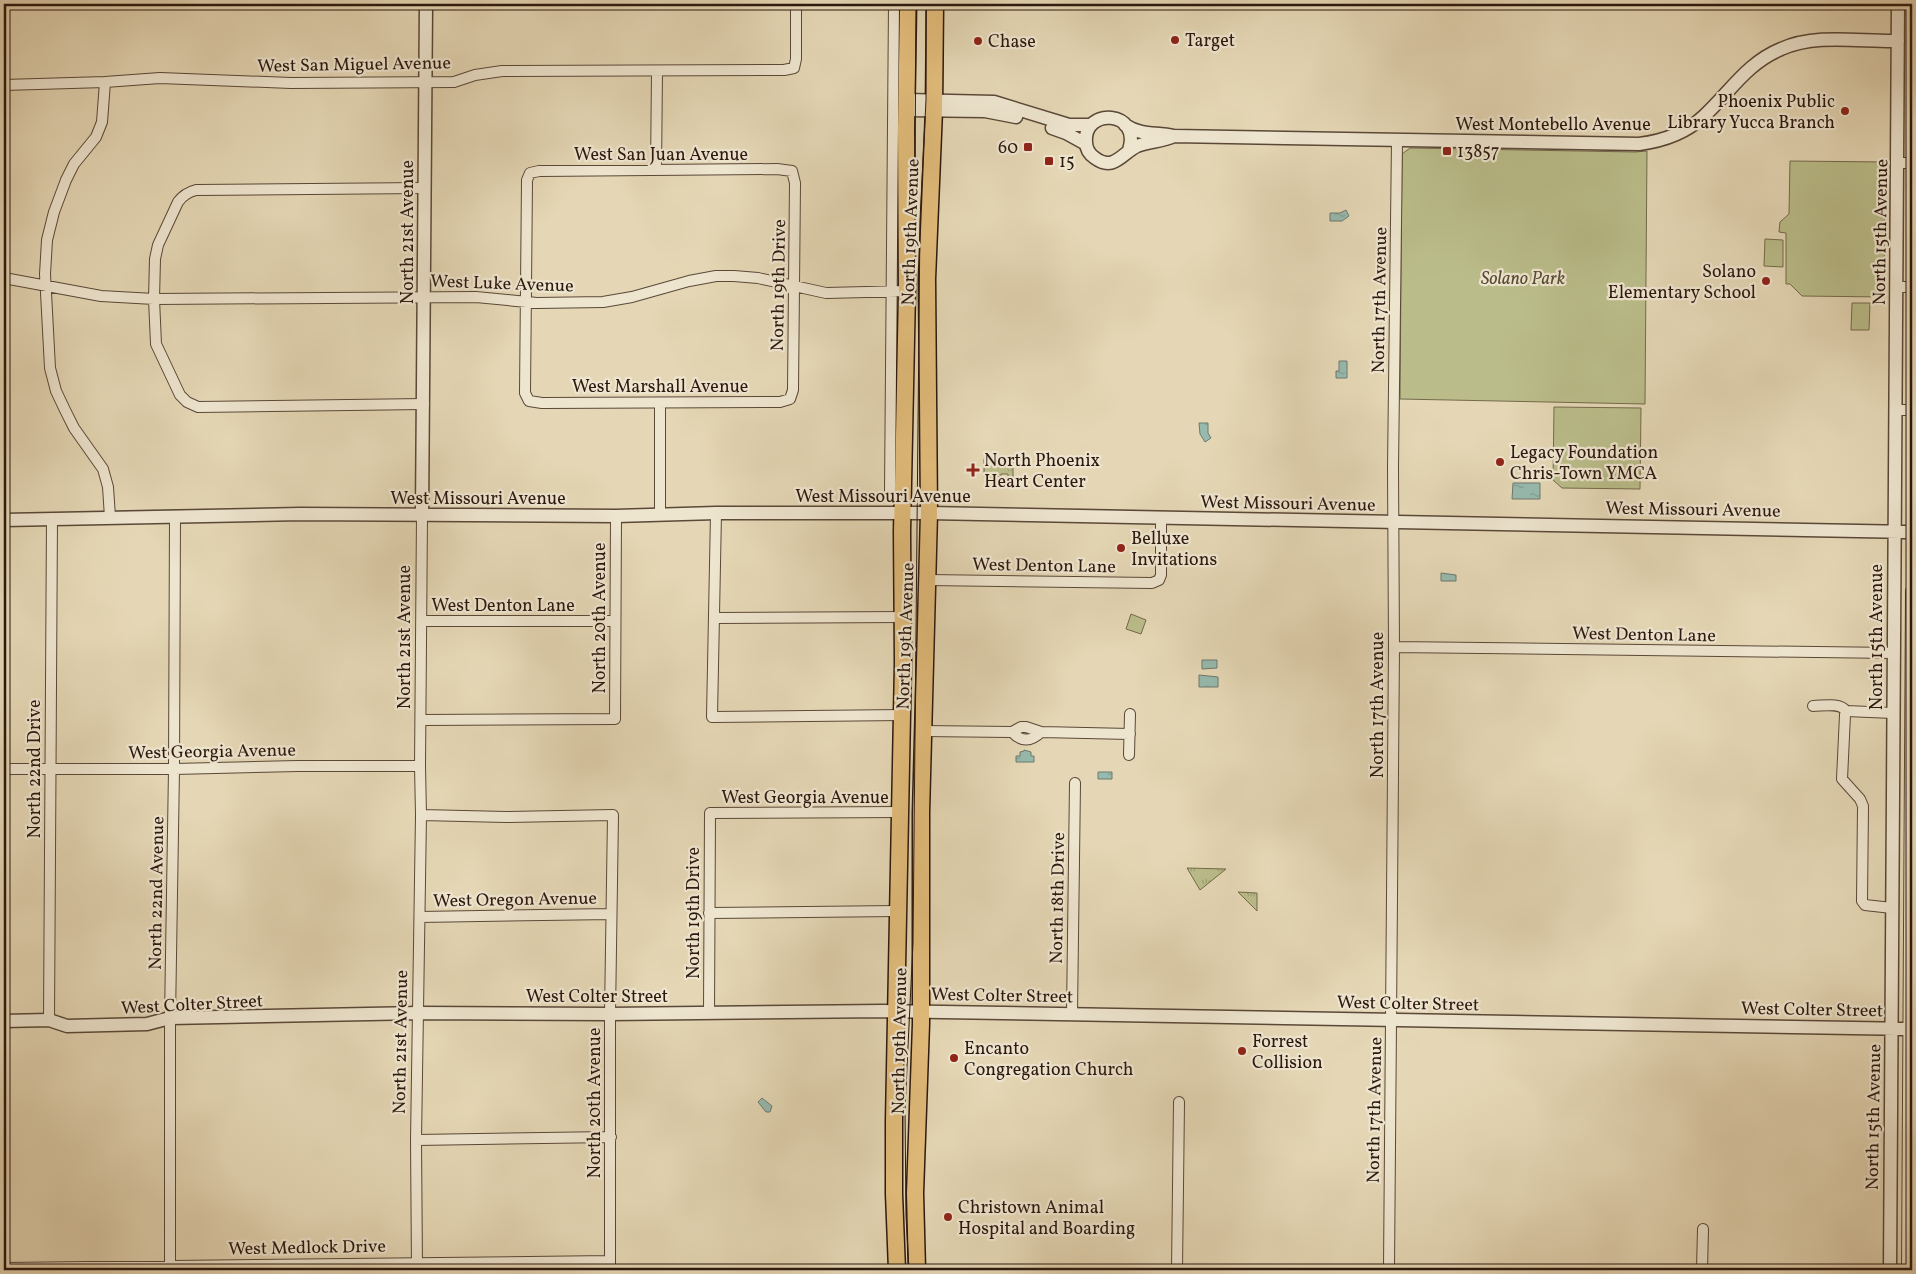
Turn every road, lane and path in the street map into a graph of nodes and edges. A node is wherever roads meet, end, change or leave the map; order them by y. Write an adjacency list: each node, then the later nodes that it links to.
1 (426, 4): 9 (street, North 21st Avenue)
2 (796, 4): 8 (street, West San Miguel Avenue)
3 (894, 4): 30 (street, North 19th Avenue)
4 (908, 4): 12 (main road, North 19th Avenue)
5 (935, 4): 13 (main road, North 19th Avenue)
6 (1898, 4): 7 (street, North 15th Avenue)
7 (1898, 41): 17 (street, West Montebello Avenue); 20 (street, North 15th Avenue)
8 (657, 71): 9 (street, West San Miguel Avenue); 22 (street)
9 (426, 80): 10 (street, West San Miguel Avenue); 24 (street, North 21st Avenue)
10 (105, 82): 11 (street, West San Miguel Avenue); 26 (street)
11 (4, 86)
12 (907, 105): 13 (street); 30 (main road, North 19th Avenue)
13 (934, 105): 15 (street); 18 (street); 41 (main road, North 19th Avenue)
14 (1125, 124): 15 (street); 16 (street, West Montebello Avenue); 19 (street)
15 (1091, 125): 18 (street)
16 (1174, 136): 17 (street, West Montebello Avenue); 19 (street, West Montebello Avenue)
17 (1397, 141): 51 (street, North 17th Avenue)
18 (1086, 144): 19 (street, West Montebello Avenue)
19 (1129, 150)
20 (1898, 163): 21 (street); 28 (street, North 15th Avenue)
21 (1912, 164)
22 (656, 170): 23 (street, West San Juan Avenue); 33 (street, West San Juan Avenue)
23 (792, 171): 27 (street, North 19th Drive)
24 (424, 188): 31 (street, North 21st Avenue); 32 (street)
25 (4, 278): 26 (street, West Luke Avenue)
26 (46, 286): 32 (street, West Luke Avenue); 47 (street)
27 (794, 286): 30 (street, West Luke Avenue); 33 (street, West Luke Avenue); 34 (street, North 19th Drive)
28 (1896, 287): 29 (street); 37 (street, North 15th Avenue)
29 (1912, 287)
30 (899, 292): 39 (street, North 19th Avenue); 42 (main road, North 19th Avenue)
31 (424, 297): 32 (street, West Luke Avenue); 33 (street, West Luke Avenue); 36 (street, North 21st Avenue)
32 (154, 299): 36 (street)
33 (525, 302): 35 (street, West Marshall Avenue)
34 (790, 399): 35 (street, West Marshall Avenue)
35 (660, 403): 44 (street)
36 (424, 404): 43 (street, North 21st Avenue)
37 (1896, 410): 38 (street); 52 (street, North 15th Avenue)
38 (1912, 410)
39 (890, 492)
40 (716, 513): 42 (street, West Missouri Avenue); 44 (street, West Missouri Avenue); 57 (street)
41 (929, 513): 42 (street, West Missouri Avenue); 48 (street, West Missouri Avenue); 54 (main road, North 19th Avenue)
42 (902, 514): 56 (main road, North 19th Avenue)
43 (422, 515): 45 (street, West Missouri Avenue); 46 (street, West Missouri Avenue); 58 (street, North 21st Avenue)
44 (660, 515): 46 (street, West Missouri Avenue)
45 (175, 516): 47 (street, West Missouri Avenue); 75 (street, North 22nd Avenue)
46 (616, 516): 59 (street, North 20th Avenue)
47 (110, 517): 49 (street, West Missouri Avenue)
48 (1161, 517): 51 (street, West Missouri Avenue); 54 (street, West Denton Lane)
49 (52, 518): 50 (street, West Missouri Avenue); 74 (street, North 22nd Drive)
50 (4, 520)
51 (1393, 523): 52 (street, West Missouri Avenue); 60 (street, North 17th Avenue)
52 (1894, 531): 53 (street, West Missouri Avenue); 61 (street, North 15th Avenue)
53 (1912, 532)
54 (928, 580): 69 (main road, North 19th Avenue)
55 (1911, 591): 62 (street, North 15th Avenue)
56 (904, 617): 57 (street); 67 (main road, North 19th Avenue)
57 (714, 618): 67 (street)
58 (422, 621): 59 (street, West Denton Lane); 68 (street, North 21st Avenue)
59 (614, 622): 68 (street, North 20th Avenue)
60 (1394, 647): 61 (street, West Denton Lane); 95 (street, North 17th Avenue)
61 (1894, 653): 65 (street, North 15th Avenue)
62 (1911, 657): 76 (street, North 15th Avenue)
63 (1813, 706): 64 (street)
64 (1846, 712): 65 (street); 82 (street)
65 (1893, 713): 82 (street, North 15th Avenue)
66 (1130, 714): 70 (street)
67 (903, 715): 78 (main road, North 19th Avenue)
68 (421, 720): 72 (street, North 21st Avenue)
69 (922, 731): 70 (street); 88 (main road, North 19th Avenue)
70 (1130, 734): 71 (street)
71 (1129, 755)
72 (420, 766): 75 (street, West Georgia Avenue); 80 (street, North 21st Avenue)
73 (4, 769): 74 (street, West Georgia Avenue)
74 (50, 769): 75 (street, West Georgia Avenue); 94 (street, North 22nd Drive)
75 (174, 769): 93 (street, North 22nd Avenue)
76 (1911, 781): 81 (street, North 15th Avenue)
77 (1075, 783): 92 (street, North 18th Drive)
78 (901, 812): 79 (street, West Georgia Avenue); 83 (main road, North 19th Avenue)
79 (710, 813): 84 (street, North 19th Drive)
80 (421, 815): 85 (street, North 20th Avenue); 86 (street, North 21st Avenue)
81 (1911, 904): 98 (street, North 15th Avenue)
82 (1892, 908): 97 (street, North 15th Avenue)
83 (897, 911): 84 (street); 87 (main road, North 19th Avenue)
84 (709, 913): 90 (street, North 19th Drive)
85 (611, 914): 86 (street, West Oregon Avenue); 91 (street, North 20th Avenue)
86 (420, 916): 89 (street, North 21st Avenue)
87 (895, 1012): 88 (street, West Colter Street); 90 (street, West Colter Street); 109 (main road, North 19th Avenue)
88 (921, 1012): 92 (street, West Colter Street); 110 (main road, North 19th Avenue)
89 (419, 1013): 91 (street, West Colter Street); 93 (street, West Colter Street); 102 (street, North 21st Avenue)
90 (709, 1013): 91 (street, West Colter Street)
91 (610, 1014): 101 (street, North 20th Avenue)
92 (1072, 1014): 95 (street, West Colter Street)
93 (170, 1018): 94 (street, West Colter Street); 108 (street, North 22nd Avenue)
94 (49, 1020): 96 (street, West Colter Street)
95 (1391, 1020): 97 (street, West Colter Street); 112 (street, North 17th Avenue)
96 (4, 1021)
97 (1892, 1028): 98 (street, West Colter Street); 114 (street, North 15th Avenue)
98 (1910, 1029): 100 (street, North 15th Avenue)
99 (1179, 1102): 111 (street)
100 (1910, 1134): 104 (street, North 15th Avenue)
101 (611, 1137): 102 (street); 105 (street, North 20th Avenue)
102 (416, 1140): 106 (street, North 21st Avenue)
103 (1703, 1229): 113 (street)
104 (1910, 1237): 115 (street, North 15th Avenue)
105 (610, 1265): 106 (street, West Medlock Drive)
106 (417, 1266): 108 (street, West Medlock Drive)
107 (4, 1268): 108 (street, West Medlock Drive)
108 (170, 1268)
109 (897, 1270)
110 (917, 1270)
111 (1176, 1270)
112 (1389, 1270)
113 (1702, 1270)
114 (1890, 1270)
115 (1907, 1270)

